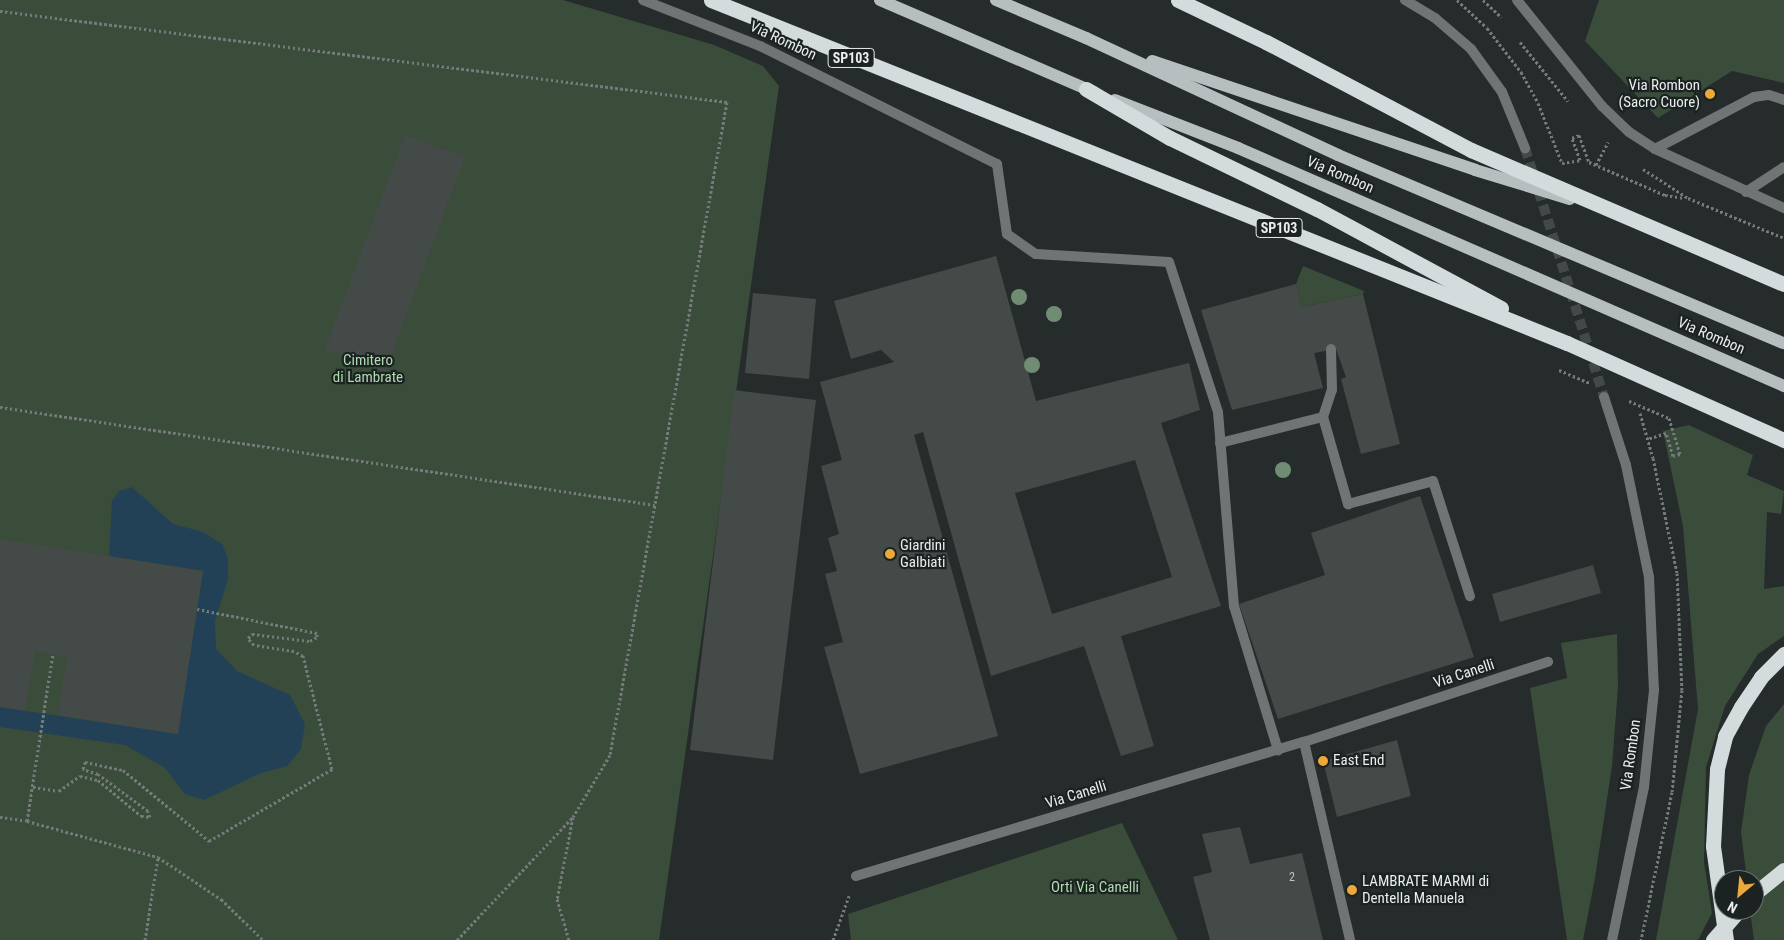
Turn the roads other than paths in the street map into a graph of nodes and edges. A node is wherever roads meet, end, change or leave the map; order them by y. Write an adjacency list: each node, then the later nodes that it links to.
1 (643, 0): 27 (street, Via Rombon)
2 (711, 0): 18 (highway, SP103)
3 (880, 0): 9 (main road, Via Rombon)
4 (996, 0): 8 (main road, Via Rombon)
5 (1178, 0): 16 (highway)
6 (1405, 0): 11 (street)
7 (1517, 0): 12 (street)
8 (1086, 38): 16 (main road); 19 (main road, Via Rombon)
9 (1086, 89): 18 (highway); 21 (main road, Via Rombon)
10 (1784, 100): 12 (street)
11 (1525, 148)
12 (1655, 149): 14 (street)
13 (1784, 167): 14 (street)
14 (1746, 192): 15 (street)
15 (1784, 208)
16 (1615, 212): 17 (highway)
17 (1784, 284)
18 (1567, 343): 23 (highway)
19 (1784, 343)
20 (1331, 349): 24 (street)
21 (1784, 386)
22 (1604, 397): 38 (street, Via Rombon)
23 (1711, 405): 25 (highway); 26 (highway)
24 (1323, 417): 27 (street); 28 (street)
25 (1784, 430)
26 (1784, 440)
27 (1220, 444): 32 (street)
28 (1470, 596)
29 (1784, 654): 40 (highway)
30 (1548, 662): 31 (street, Via Canelli)
31 (1304, 742): 32 (street, Via Canelli); 37 (street)
32 (1278, 750): 34 (street, Via Canelli)
33 (1784, 870): 35 (highway)
34 (856, 876)
35 (1764, 886)
36 (1730, 920): 39 (highway)
37 (1350, 940)
38 (1612, 940)
39 (1713, 940)
40 (1726, 940)

